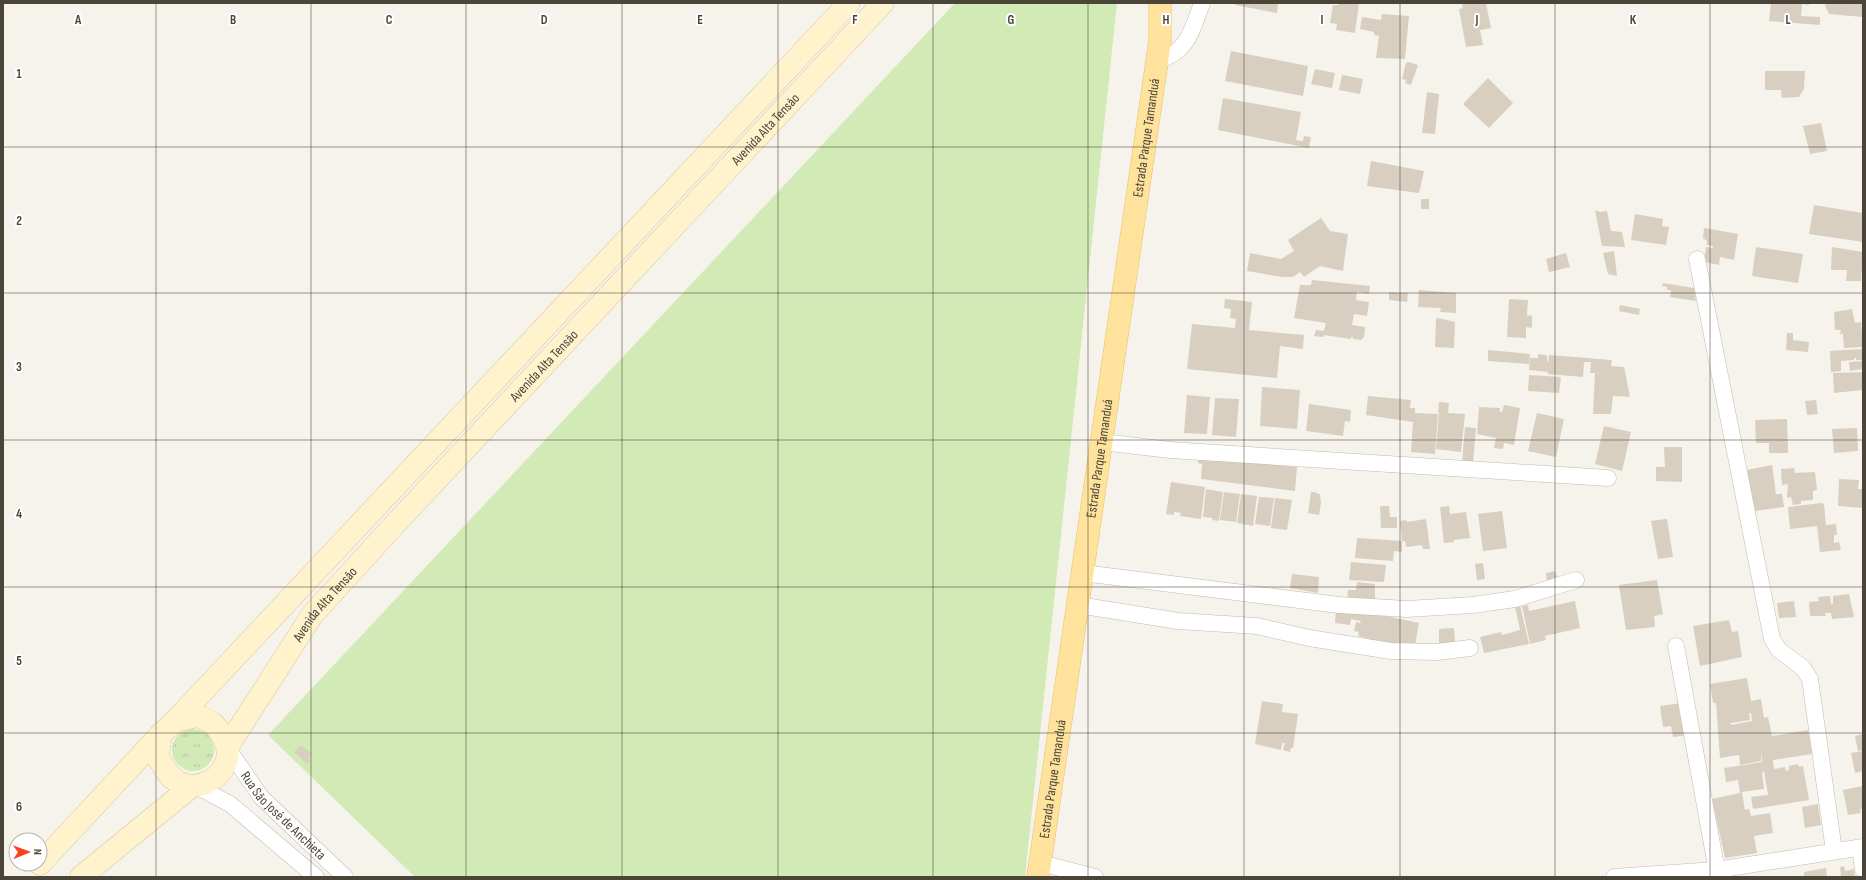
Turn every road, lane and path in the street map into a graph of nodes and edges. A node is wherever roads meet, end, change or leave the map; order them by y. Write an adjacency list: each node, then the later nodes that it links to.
1 (849, 3): 15 (street, Avenida Alta Tensāo)
2 (883, 3): 16 (street, Avenida Alta Tensāo)
3 (1160, 3): 6 (main road, Estrada Parque Tamanduá)
4 (1175, 3): 6 (main road, Estrada Parque Tamanduá)
5 (1202, 3): 6 (street)
6 (1159, 51): 8 (main road, Estrada Parque Tamanduá)
7 (1696, 259): 19 (street)
8 (1102, 442): 9 (street); 10 (main road, Estrada Parque Tamanduá)
9 (1608, 478)
10 (1083, 573): 11 (street); 12 (main road, Estrada Parque Tamanduá)
11 (1576, 580)
12 (1078, 605): 14 (street); 21 (main road, Estrada Parque Tamanduá)
13 (1676, 646): 23 (street)
14 (1470, 648)
15 (168, 728): 16 (street); 17 (street); 20 (street, Avenida Alta Tensāo)
16 (228, 747): 17 (street); 26 (street, Rua São José de Anchieta)
17 (194, 786): 24 (street); 25 (street, Rua São José de Anchieta)
18 (1862, 847): 19 (street); 22 (street)
19 (1834, 851): 23 (street)
20 (48, 856)
21 (1039, 870): 27 (street)
22 (1863, 870)
23 (1717, 873): 28 (street)
24 (81, 877)
25 (316, 877)
26 (345, 877)
27 (1095, 877)
28 (1614, 877)

